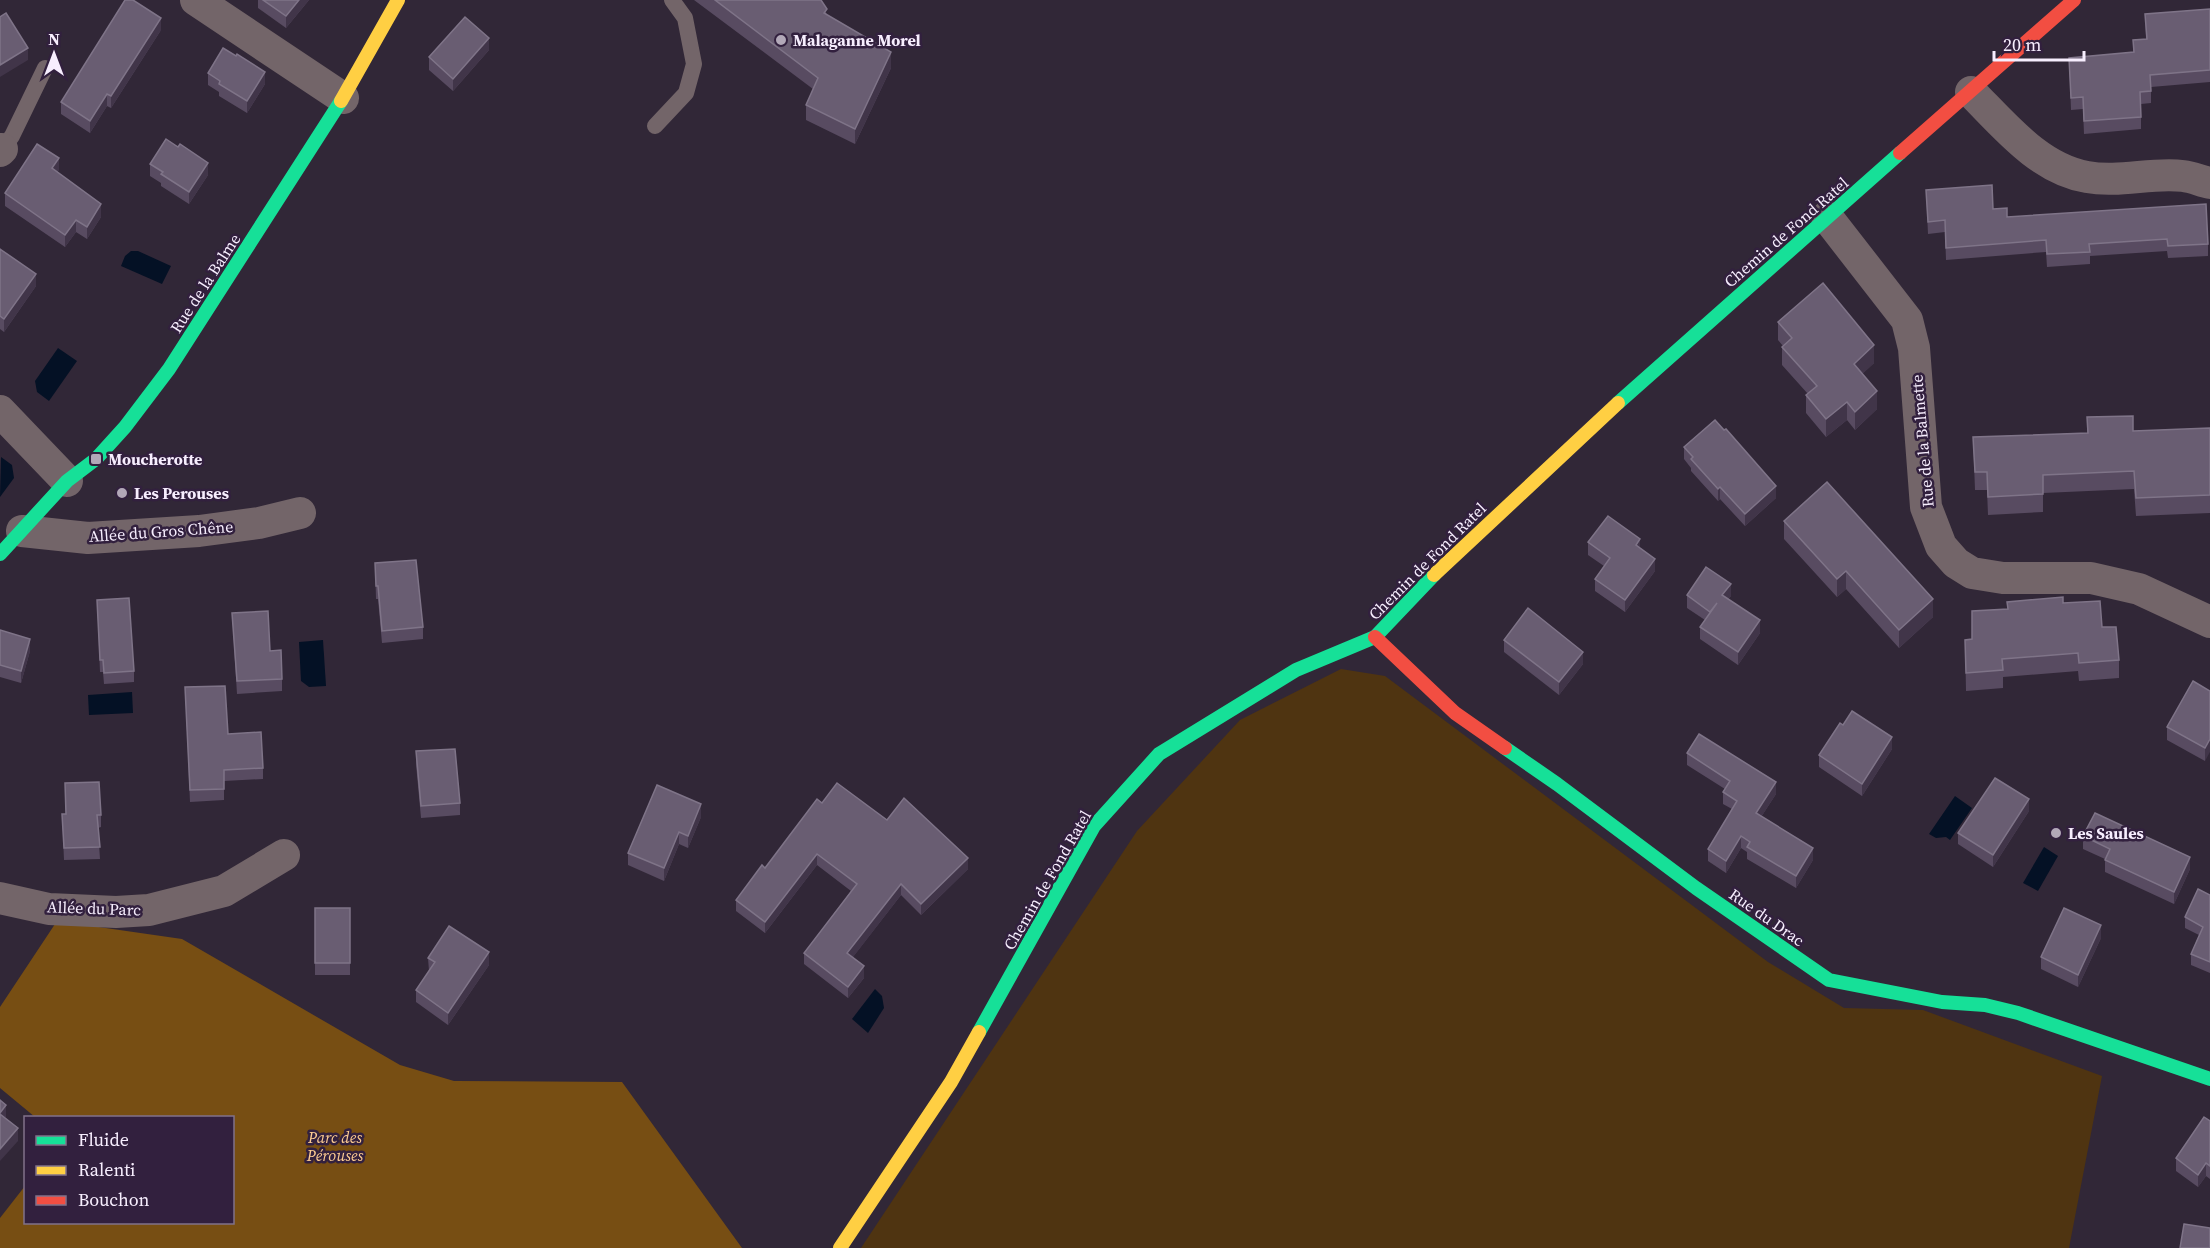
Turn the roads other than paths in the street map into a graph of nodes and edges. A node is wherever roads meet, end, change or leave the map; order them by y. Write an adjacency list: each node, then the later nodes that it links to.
1 (196, 0): 7 (street)
2 (398, 0): 7 (street, Rue de la Balme)
3 (672, 0): 8 (lane)
4 (2074, 0): 6 (street, Chemin de Fond Ratel)
5 (45, 68): 9 (lane)
6 (1971, 92): 10 (street); 11 (street, Chemin de Fond Ratel)
7 (343, 98): 13 (street, Rue de la Balme)
8 (655, 126)
9 (1, 150)
10 (2210, 183)
11 (1827, 217): 17 (street, Rue de la Balmette); 18 (street, Chemin de Fond Ratel)
12 (0, 411): 13 (street)
13 (67, 481): 15 (street, Rue de la Balme)
14 (300, 513): 15 (street, Allée du Gros Chêne)
15 (22, 531): 16 (street, Rue de la Balme)
16 (0, 554)
17 (2210, 622)
18 (1376, 637): 21 (street, Rue du Drac); 22 (street, Chemin de Fond Ratel)
19 (284, 855): 20 (street, Allée du Parc)
20 (0, 898)
21 (2210, 1079)
22 (840, 1248)

